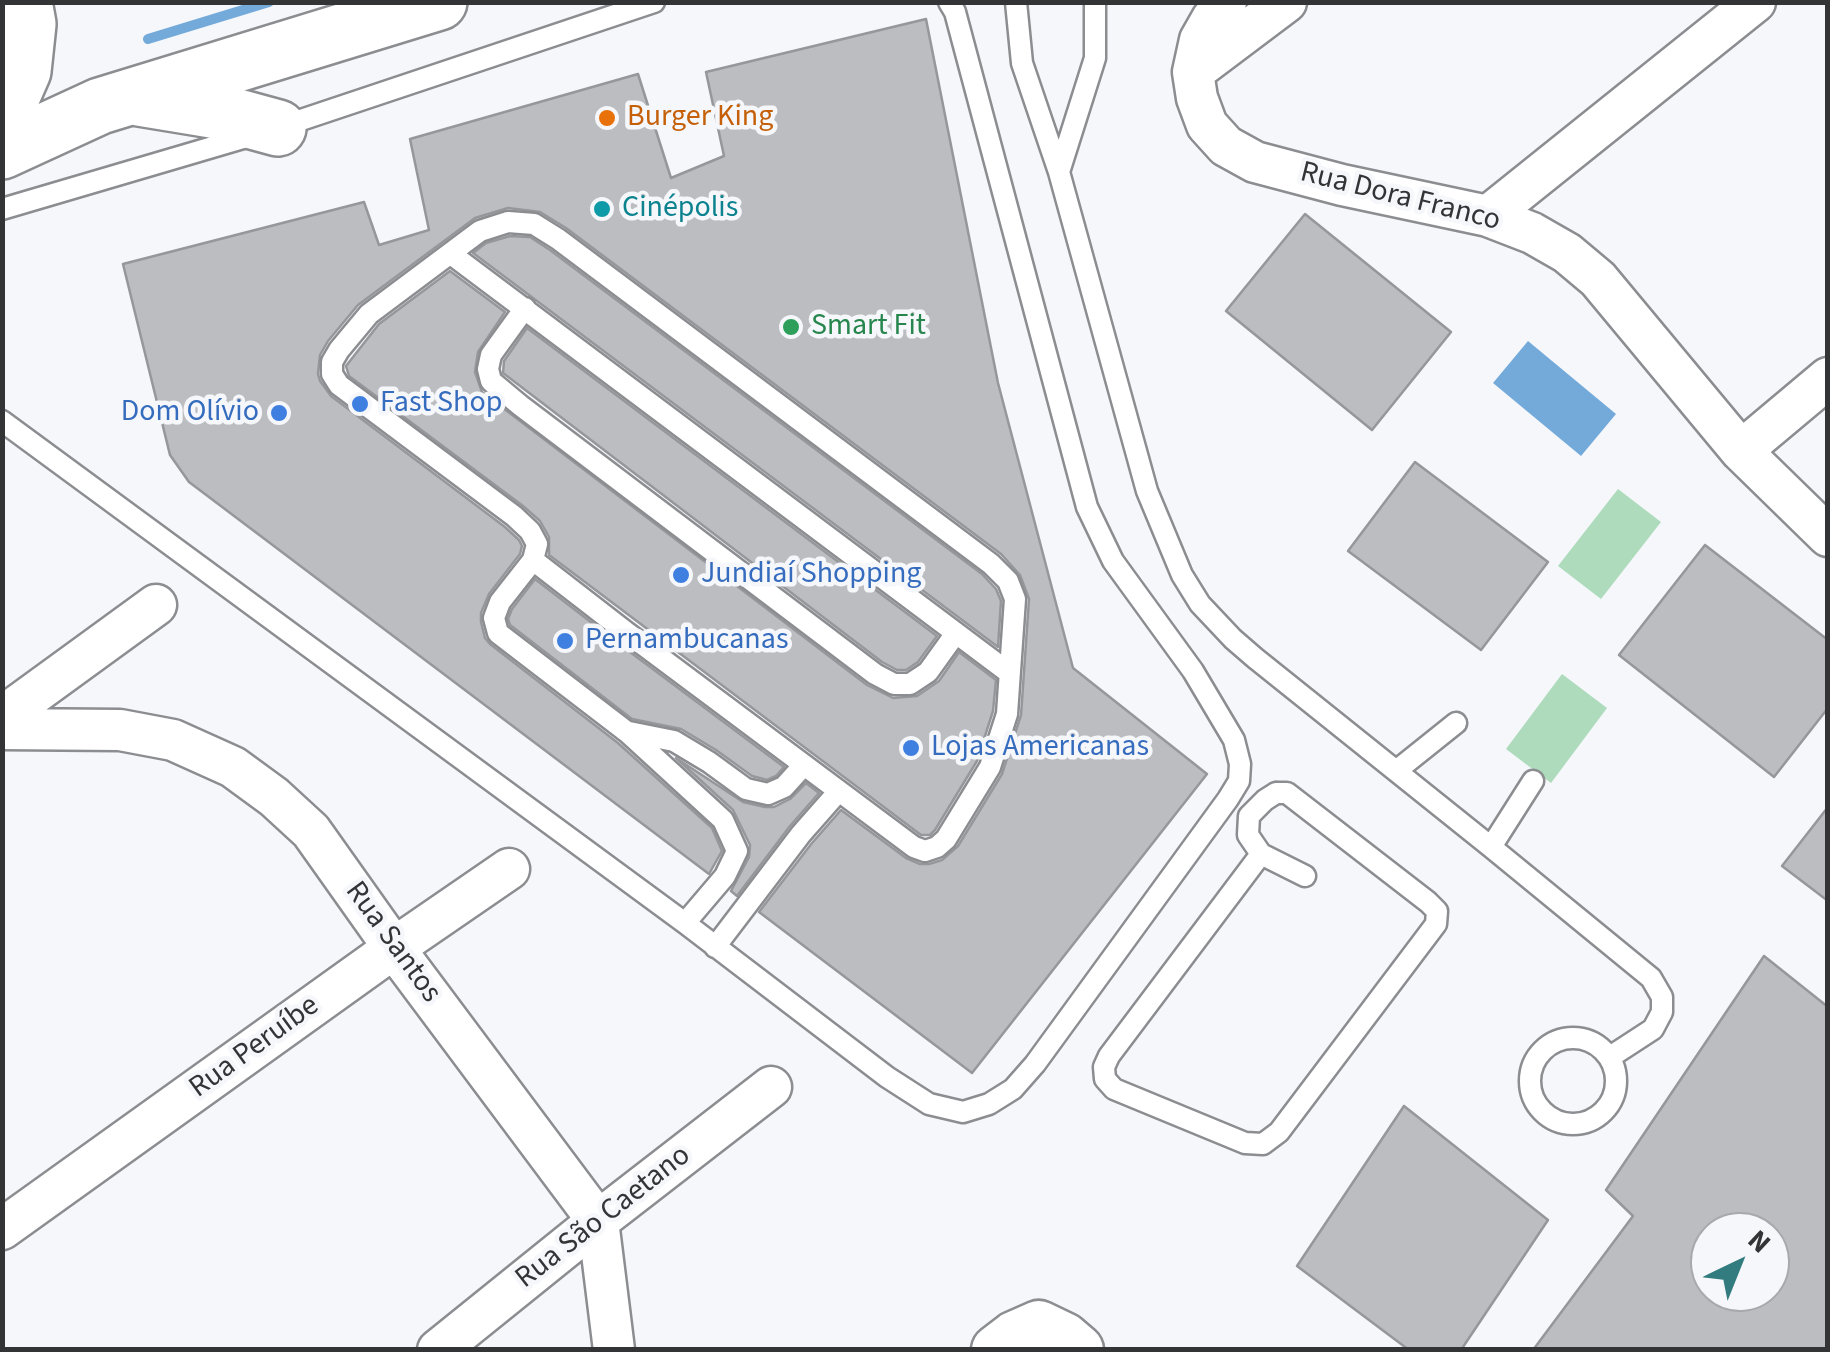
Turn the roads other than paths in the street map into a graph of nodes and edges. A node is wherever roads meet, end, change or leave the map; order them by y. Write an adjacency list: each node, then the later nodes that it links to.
1 (24, 2): 12 (main road)
2 (439, 2): 11 (main road)
3 (654, 2): 13 (lane)
4 (949, 2): 37 (lane)
5 (1016, 2): 15 (lane)
6 (1095, 2): 15 (lane)
7 (1226, 2): 10 (street)
8 (1286, 2): 10 (street)
9 (1756, 2): 17 (street)
10 (1192, 72): 17 (street, Rua Dora Franco)
11 (132, 96): 13 (main road); 14 (main road)
12 (2, 119)
13 (278, 128): 16 (lane)
14 (2, 151)
15 (1059, 172): 34 (lane)
16 (2, 210)
17 (1488, 216): 22 (street, Rua Dora Franco)
18 (451, 254): 19 (lane); 24 (lane); 28 (lane)
19 (525, 308): 27 (lane); 27 (lane)
20 (1828, 378): 22 (street)
21 (2, 421): 43 (lane)
22 (1741, 452): 23 (street, Rua Dora Franco); 25 (street, Rua Dora Franco)
23 (1828, 536)
24 (533, 560): 32 (lane); 33 (lane)
25 (1828, 564)
26 (156, 605): 29 (street)
27 (956, 633): 28 (lane)
28 (1008, 672): 36 (lane)
29 (2, 716)
30 (1456, 723): 34 (lane)
31 (2, 730): 45 (street, Rua Santos)
32 (627, 732): 33 (lane); 43 (lane)
33 (804, 766): 36 (lane)
34 (1396, 771): 39 (lane)
35 (1533, 781): 39 (lane)
36 (838, 792): 44 (lane)
37 (1228, 800): 38 (lane); 44 (lane)
38 (1249, 816): 40 (lane); 40 (lane)
39 (1491, 846): 46 (lane)
40 (1261, 854): 42 (lane)
41 (509, 870): 45 (street, Rua Peruíbe)
42 (1305, 876)
43 (685, 923): 44 (lane)
44 (715, 947)
45 (394, 948): 48 (street, Rua Santos); 49 (street, Rua Peruíbe)
46 (1610, 1057): 46 (lane)
47 (771, 1088): 48 (street, Rua São Caetano)
48 (598, 1221): 51 (street, Rua São Caetano); 52 (street, Rua Santos)
49 (2, 1228)
50 (1005, 1343): 53 (street)
51 (438, 1350)
52 (614, 1350)
53 (1078, 1350)

